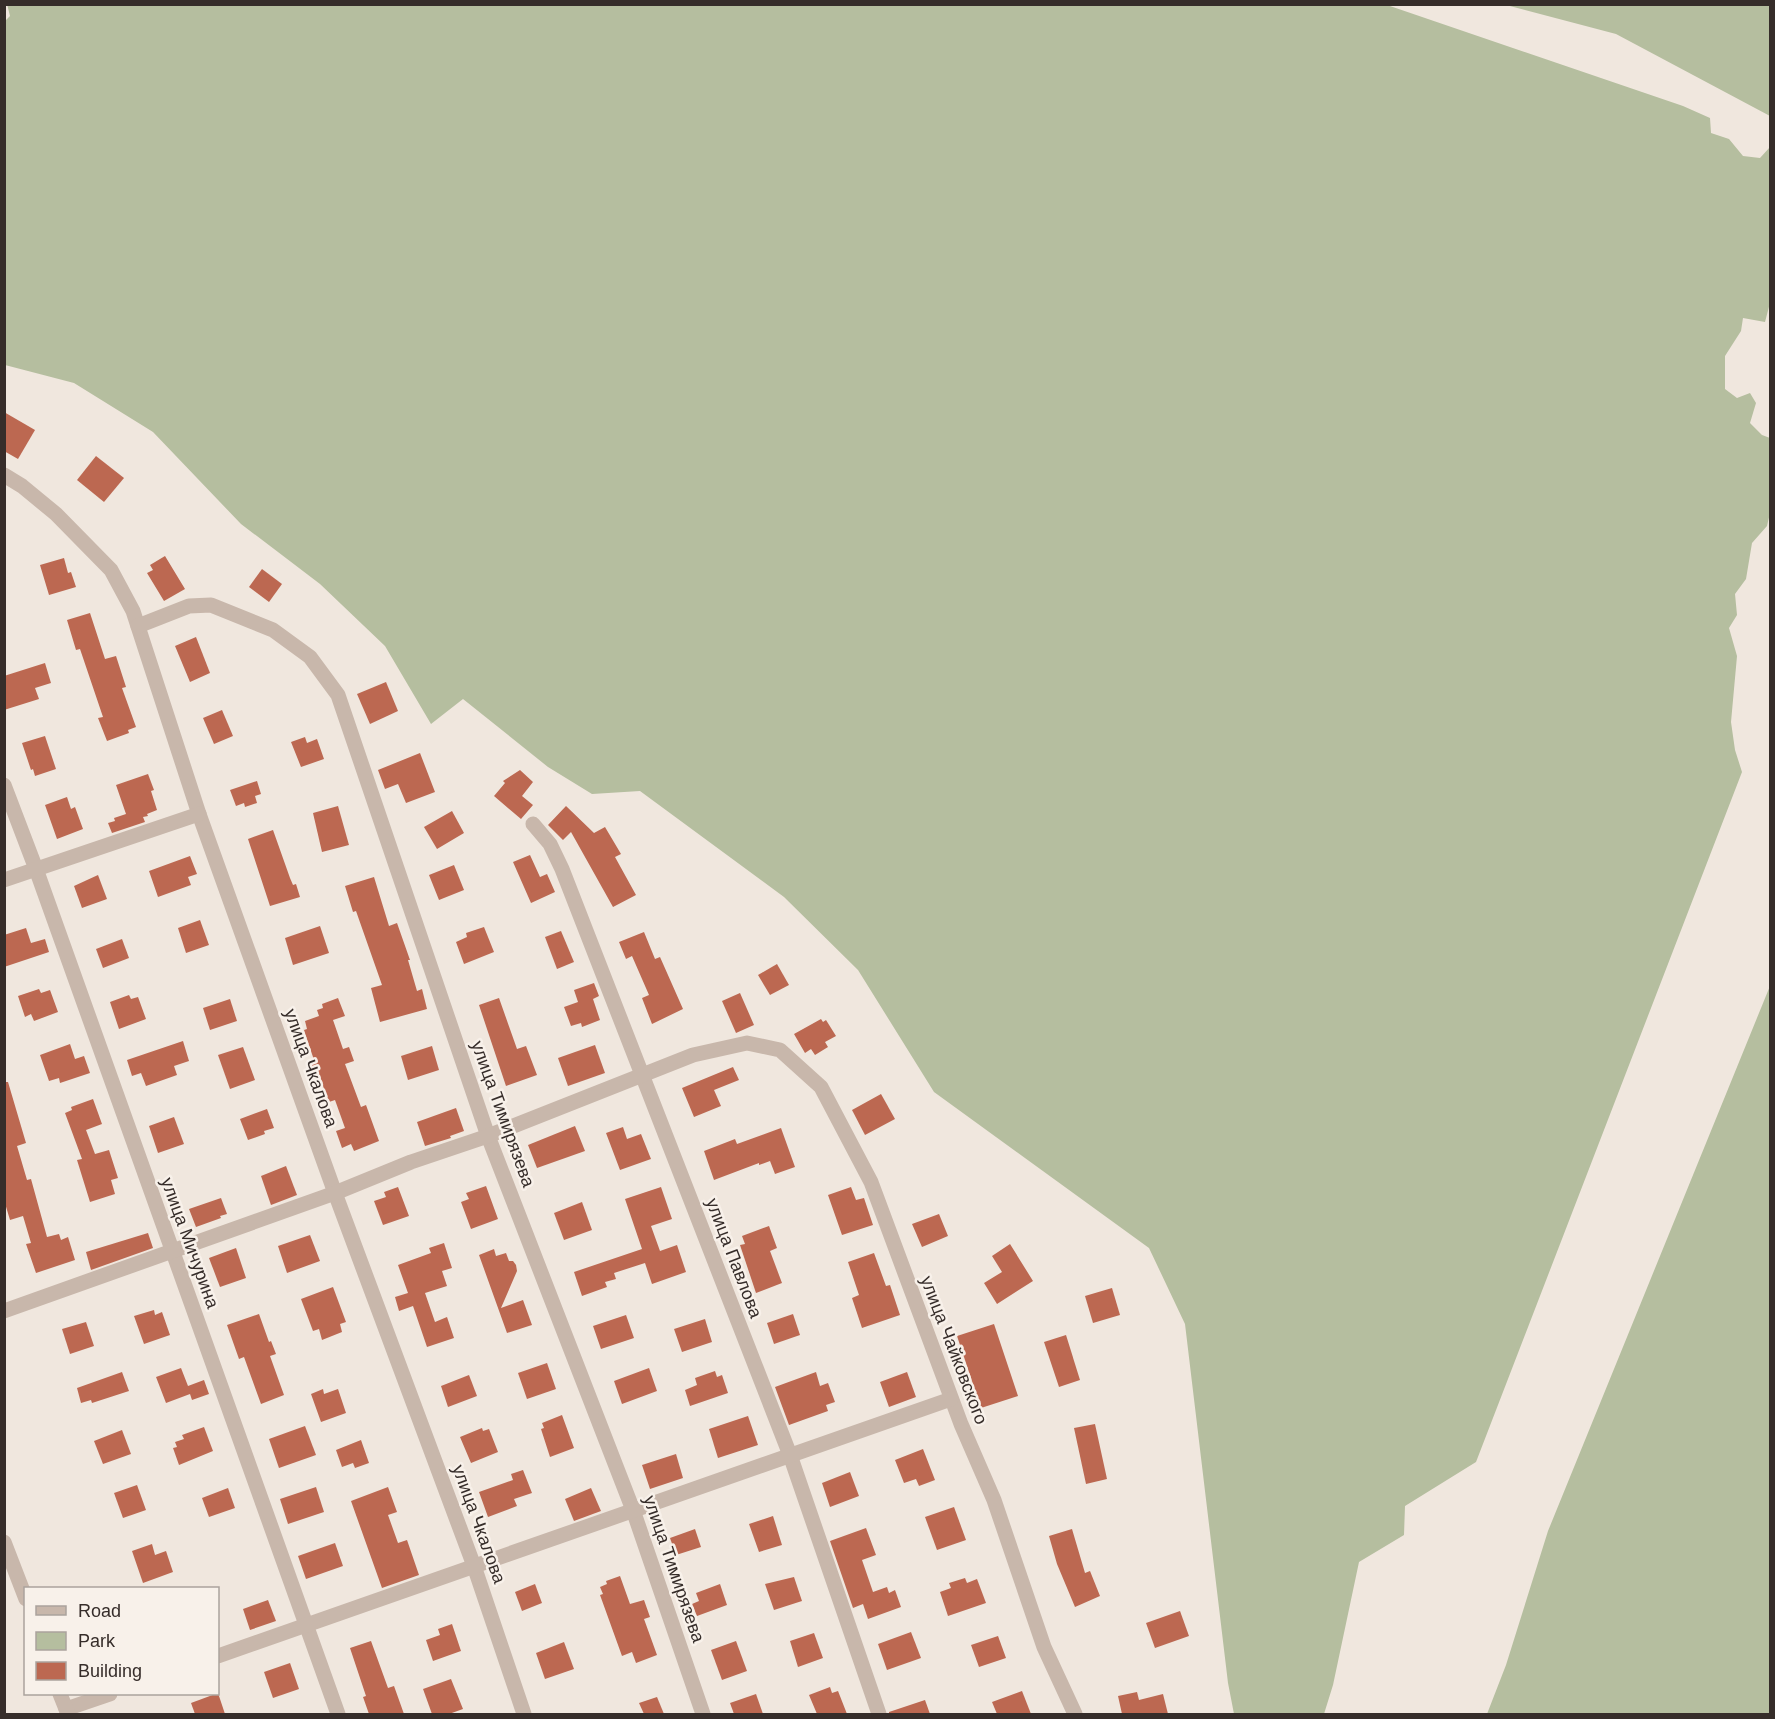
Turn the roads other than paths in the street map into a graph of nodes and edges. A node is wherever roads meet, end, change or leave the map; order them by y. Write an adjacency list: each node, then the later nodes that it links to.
1 (4, 475): 2 (street, улица Чкалова)
2 (138, 626): 4 (street, улица Чкалова); 9 (street, улица Тимирязева)
3 (4, 785): 6 (street, улица Мичурина)
4 (199, 814): 6 (street); 10 (street, улица Чкалова)
5 (533, 824): 8 (street, улица Павлова)
6 (36, 869): 7 (street); 11 (street, улица Мичурина)
7 (4, 880)
8 (642, 1076): 9 (street); 13 (street, улица Чайковского); 14 (street, улица Павлова)
9 (488, 1136): 10 (street); 15 (street, улица Тимирязева)
10 (335, 1193): 11 (street); 17 (street, улица Чкалова)
11 (172, 1253): 12 (street); 19 (street, улица Мичурина)
12 (4, 1311)
13 (951, 1399): 14 (street); 28 (street, улица Чайковского)
14 (790, 1455): 15 (street); 27 (street, улица Павлова)
15 (633, 1510): 17 (street); 26 (street, улица Тимирязева)
16 (4, 1542): 18 (street)
17 (474, 1566): 19 (street); 25 (street, улица Чкалова)
18 (24, 1594)
19 (306, 1624): 20 (street); 24 (street, улица Мичурина)
20 (219, 1656)
21 (60, 1695): 23 (street)
22 (108, 1695): 23 (street)
23 (67, 1712)
24 (338, 1714)
25 (524, 1714)
26 (703, 1714)
27 (879, 1714)
28 (1075, 1714)

